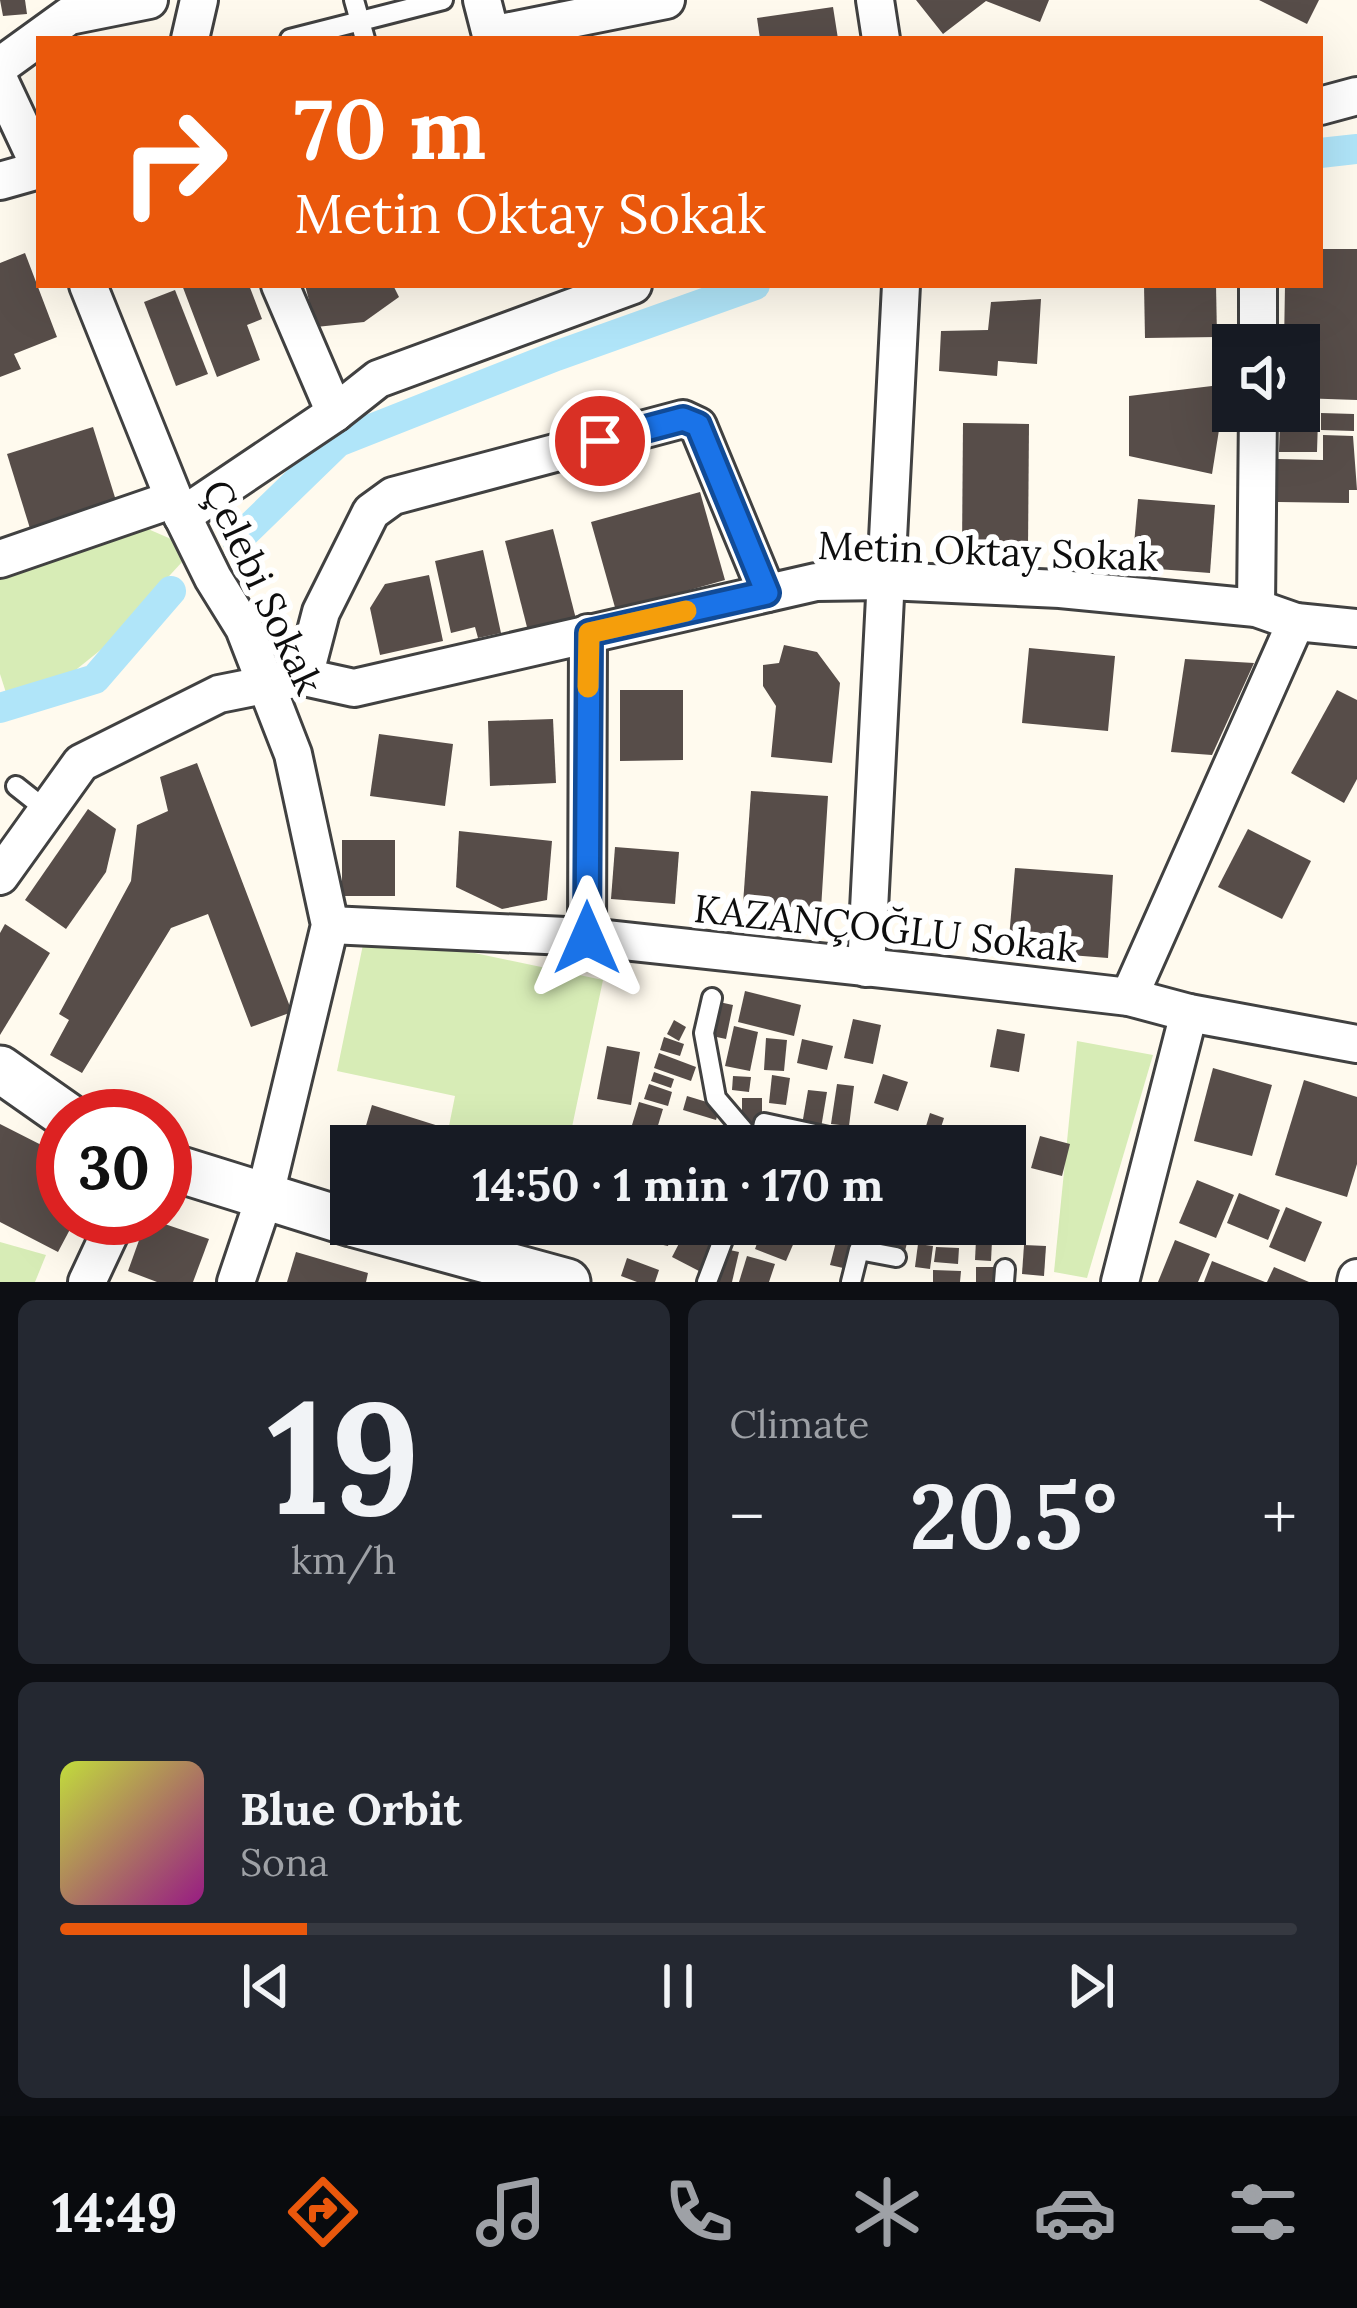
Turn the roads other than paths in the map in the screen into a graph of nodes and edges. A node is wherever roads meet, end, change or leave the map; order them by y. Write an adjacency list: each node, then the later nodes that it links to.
1 (149, 0): 8 (street)
2 (199, 0): 11 (street)
3 (354, 0): 10 (lane)
4 (443, 0): 10 (lane)
5 (482, 0): 9 (street)
6 (666, 0): 9 (street)
7 (875, 0): 13 (street)
8 (67, 8): 14 (street)
9 (607, 27)
10 (362, 30): 12 (lane)
11 (191, 36)
12 (314, 36)
13 (881, 36)
14 (0, 66)
15 (0, 82): 18 (street)
16 (1357, 96): 17 (street)
17 (1323, 105)
18 (31, 128)
19 (36, 169): 20 (street)
20 (0, 181)
21 (89, 288): 29 (street, Çelebi Sokak)
22 (281, 288): 27 (street)
23 (625, 288): 27 (street)
24 (1258, 288): 26 (street)
25 (900, 293): 31 (street)
26 (1258, 324)
27 (335, 413): 29 (street)
28 (1258, 432): 33 (street)
29 (178, 507): 30 (street); 38 (street, Çelebi Sokak)
30 (0, 559)
31 (886, 581): 32 (street, Metin Oktay Sokak); 33 (street, Metin Oktay Sokak); 44 (street)
32 (767, 593): 36 (street, Metin Oktay Sokak); 37 (street)
33 (1256, 608): 34 (street, Metin Oktay Sokak)
34 (1297, 622): 35 (street, Metin Oktay Sokak); 45 (street)
35 (1357, 628)
36 (589, 633): 37 (street, Metin Oktay Sokak); 43 (street)
37 (304, 677): 38 (street, Metin Oktay Sokak)
38 (267, 686): 40 (street, Metin Oktay Sokak); 42 (street, Çelebi Sokak)
39 (16, 786): 40 (lane)
40 (45, 809): 41 (street, Metin Oktay Sokak)
41 (0, 876)
42 (330, 926): 43 (street, KAZANÇOĞLU Sokak); 53 (street, Çelebi Sokak)
43 (587, 938): 44 (street, KAZANÇOĞLU Sokak)
44 (866, 968): 45 (street, KAZANÇOĞLU Sokak)
45 (1129, 997): 47 (street, KAZANÇOĞLU Sokak)
46 (712, 998): 51 (lane)
47 (1189, 1013): 48 (street, KAZANÇOĞLU Sokak); 64 (street)
48 (1357, 1044)
49 (0, 1069): 50 (street)
50 (36, 1094)
51 (740, 1125)
52 (192, 1174): 53 (street)
53 (264, 1199): 54 (street); 60 (street, Çelebi Sokak)
54 (330, 1217)
55 (104, 1245): 59 (street)
56 (432, 1245): 61 (street)
57 (721, 1245): 62 (lane)
58 (896, 1258): 63 (lane)
59 (87, 1282)
60 (236, 1282)
61 (566, 1282)
62 (707, 1282)
63 (851, 1282)
64 (1120, 1282)

